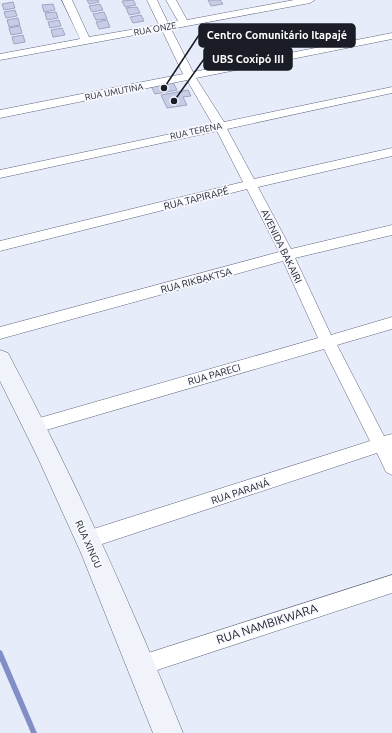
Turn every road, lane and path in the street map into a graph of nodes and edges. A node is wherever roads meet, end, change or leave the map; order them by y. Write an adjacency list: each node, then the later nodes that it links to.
1 (67, 0): 8 (street)
2 (152, 0): 6 (street, AVENIDA BAKAIRI)
3 (171, 0): 5 (street)
4 (310, 0): 5 (street, RUA ONZE)
5 (185, 24): 6 (street, RUA ONZE)
6 (166, 27): 8 (street, RUA ONZE); 10 (street, AVENIDA BAKAIRI)
7 (392, 36): 10 (street, RUA UMUTINA)
8 (86, 41): 9 (street, RUA ONZE)
9 (1, 54)
10 (190, 77): 12 (street, RUA UMUTINA); 13 (street, AVENIDA BAKAIRI)
11 (392, 90): 13 (street, RUA TERENA)
12 (0, 114)
13 (220, 126): 15 (street, RUA TERENA); 16 (street, AVENIDA BAKAIRI)
14 (392, 152): 16 (street, RUA TAPIRAPÉ)
15 (0, 174)
16 (251, 184): 18 (street, RUA TAPIRAPÉ); 19 (street, AVENIDA BAKAIRI)
17 (392, 230): 19 (street, RUA RIKBAKTSA)
18 (0, 246)
19 (288, 255): 21 (street, RUA RIKBAKTSA); 22 (street, AVENIDA BAKAIRI)
20 (392, 323): 22 (street, RUA PARECI)
21 (0, 333)
22 (327, 341): 24 (street, RUA PARECI); 25 (street, AVENIDA BAKAIRI)
23 (0, 359): 24 (street, RUA XINGU)
24 (36, 426): 27 (street, RUA XINGU)
25 (386, 443): 26 (street, AVENIDA BAKAIRI); 27 (street, RUA PARANÁ)
26 (392, 467)
27 (87, 540): 29 (street, RUA XINGU)
28 (392, 584): 29 (street, RUA NAMBIKWARA)
29 (142, 665): 30 (street, RUA XINGU)
30 (168, 733)

